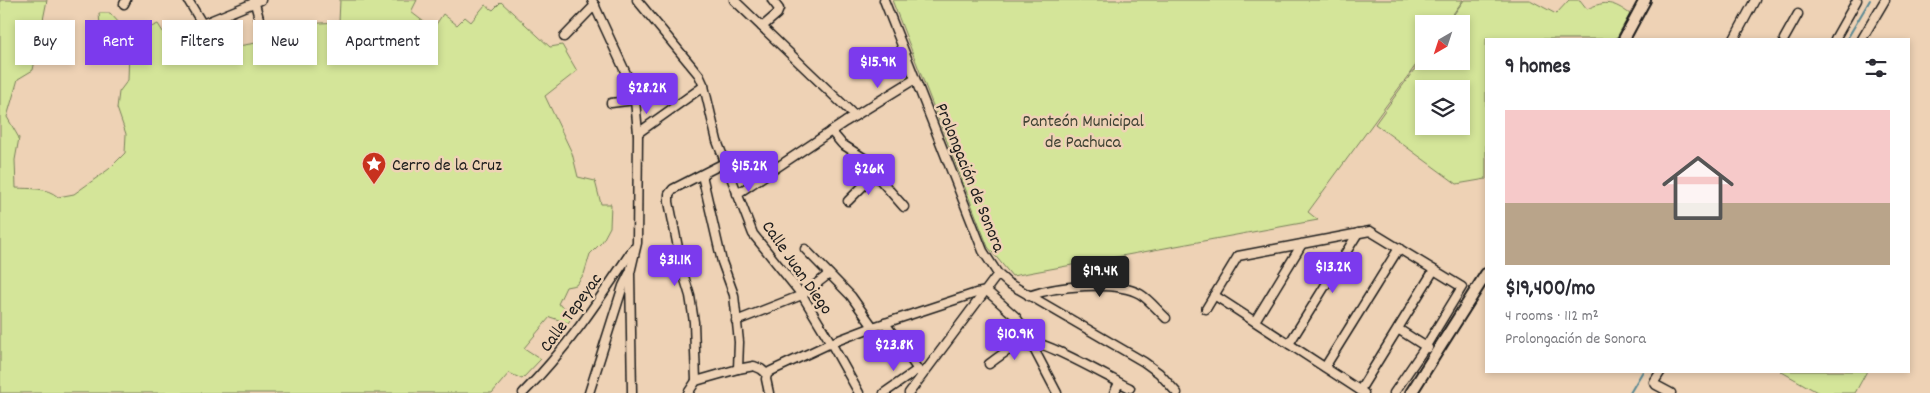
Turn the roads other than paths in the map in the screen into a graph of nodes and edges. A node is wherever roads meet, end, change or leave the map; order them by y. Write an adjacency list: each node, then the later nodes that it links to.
1 (188, 0): 13 (street)
2 (637, 0): 24 (street, Calle Juan Diego)
3 (734, 0): 16 (street)
4 (772, 0): 16 (street)
5 (884, 0): 23 (street, Prolongación de Sonora)
6 (1645, 0): 18 (street)
7 (1755, 0): 19 (street)
8 (1857, 0): 21 (street)
9 (1885, 0): 22 (street)
10 (256, 1): 14 (street); 15 (street)
11 (593, 3): 17 (street); 25 (street, Calle Tepeyac)
12 (1798, 14): 20 (street)
13 (200, 20)
14 (211, 20)
15 (260, 20)
16 (762, 27): 27 (street)
17 (564, 37)
18 (1625, 38)
19 (1735, 38)
20 (1785, 38)
21 (1836, 38)
22 (1863, 38)
23 (915, 79): 27 (street); 44 (street, Prolongación de Sonora)
24 (704, 86): 29 (street); 30 (street, Calle Juan Diego)
25 (635, 100): 26 (street); 29 (street, Calle Tepeyac)
26 (611, 104)
27 (851, 119): 28 (street)
28 (831, 132): 31 (street); 33 (street)
29 (638, 134): 37 (street, Calle Tepeyac)
30 (726, 162): 32 (street); 33 (street, Calle Juan Diego)
31 (875, 174): 34 (street); 35 (street)
32 (702, 175): 52 (street); 68 (street)
33 (737, 194): 47 (street, Calle Juan Diego)
34 (848, 201)
35 (904, 208)
36 (1358, 233): 38 (street); 39 (street); 59 (street)
37 (637, 243): 42 (street, Calle Tepeyac); 72 (street, Calle Tepeyac)
38 (1302, 244): 48 (street); 53 (street)
39 (1399, 248): 41 (street); 63 (street)
40 (806, 249): 43 (street)
41 (1434, 270): 56 (street); 60 (street)
42 (630, 273): 73 (street); 74 (street, Calle Tepeyac)
43 (829, 274): 47 (street); 55 (street)
44 (998, 274): 46 (street); 49 (street, Prolongación de Sonora)
45 (1485, 276): 61 (street)
46 (986, 291): 54 (street); 57 (street); 65 (street)
47 (802, 295): 52 (street); 58 (street, Calle Juan Diego)
48 (1214, 295): 50 (street); 53 (street)
49 (1029, 296): 51 (street); 82 (street, Prolongación de Sonora)
50 (1206, 309)
51 (1166, 318)
52 (736, 321): 64 (street)
53 (1255, 322): 59 (street)
54 (885, 323): 55 (street); 65 (street)
55 (873, 327): 58 (street)
56 (1398, 329): 60 (street); 71 (street)
57 (1032, 342): 62 (street); 69 (street); 80 (street)
58 (831, 343): 67 (street); 77 (street, Calle Juan Diego)
59 (1289, 344): 63 (street)
60 (1426, 346): 61 (street); 83 (street)
61 (1436, 353): 84 (street)
62 (989, 364)
63 (1324, 367): 71 (street)
64 (738, 369): 67 (street); 68 (street)
65 (919, 372): 78 (street); 79 (street)
66 (1660, 373): 85 (street)
67 (767, 374): 76 (street)
68 (696, 381): 75 (street)
69 (1119, 383): 70 (street); 81 (street)
70 (1130, 388)
71 (1362, 392)
72 (522, 393)
73 (589, 393)
74 (632, 393)
75 (688, 393)
76 (769, 393)
77 (859, 393)
78 (884, 393)
79 (909, 393)
80 (1057, 393)
81 (1114, 393)
82 (1177, 393)
83 (1394, 393)
84 (1411, 393)
85 (1671, 393)

